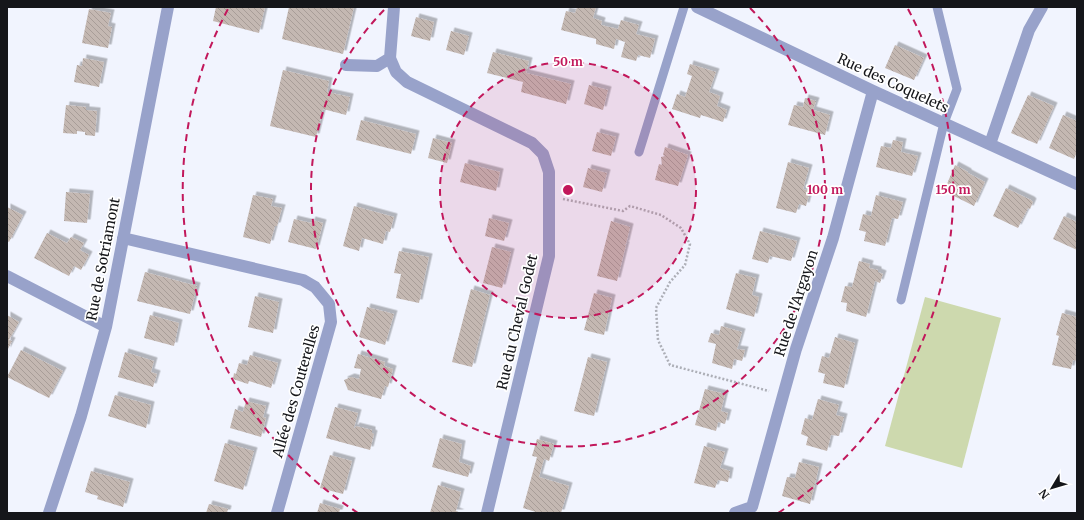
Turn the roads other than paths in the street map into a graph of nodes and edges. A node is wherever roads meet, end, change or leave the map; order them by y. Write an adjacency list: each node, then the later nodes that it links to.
1 (168, 7): 14 (street, Rue de Sotriamont)
2 (394, 7): 7 (street)
3 (684, 7): 12 (lane)
4 (697, 7): 9 (street, Rue des Coquelets)
5 (937, 7): 10 (lane)
6 (1042, 7): 11 (street)
7 (390, 58): 8 (street); 20 (street, Rue du Cheval Godet)
8 (346, 65)
9 (873, 91): 10 (street, Rue des Coquelets); 21 (street, Rue de l'Argayon)
10 (944, 123): 11 (street, Rue des Coquelets); 16 (lane)
11 (990, 144): 13 (street, Rue des Coquelets)
12 (639, 152)
13 (1077, 184)
14 (123, 238): 17 (street, Rue de Sotriamont); 19 (street, Allée des Couterelles)
15 (7, 276): 17 (street)
16 (901, 300)
17 (106, 327): 18 (street, Rue de Sotriamont)
18 (50, 513)
19 (277, 513)
20 (487, 513)
21 (735, 513)

